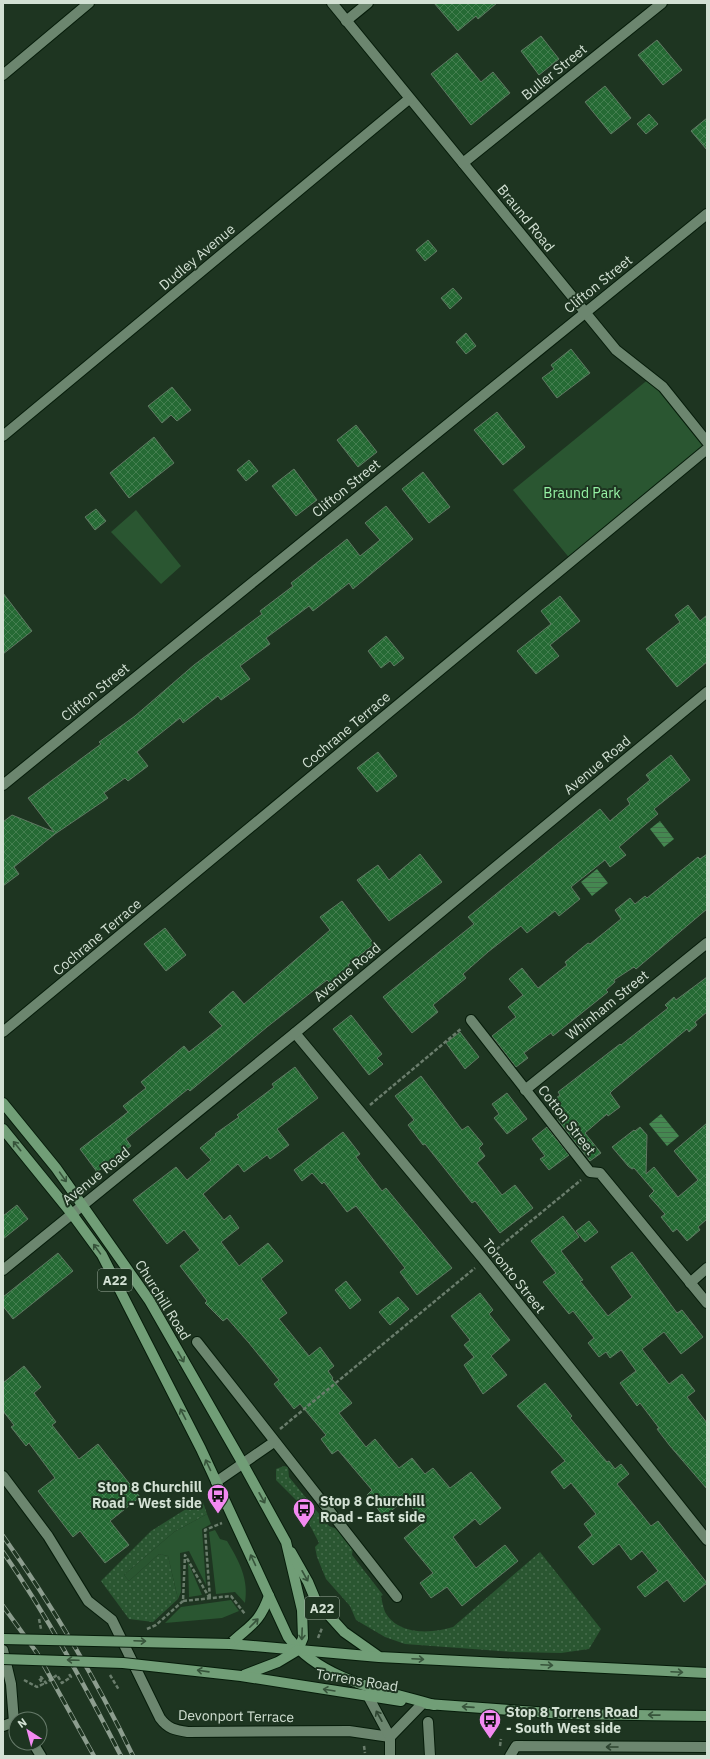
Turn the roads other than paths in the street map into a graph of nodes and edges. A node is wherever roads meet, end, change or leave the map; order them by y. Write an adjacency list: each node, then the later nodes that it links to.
1 (89, 3): 6 (street)
2 (332, 3): 5 (street, Braund Road)
3 (368, 3): 5 (street)
4 (662, 3): 8 (street, Buller Street)
5 (346, 20): 7 (street, Braund Road)
6 (3, 75)
7 (409, 99): 8 (street, Braund Road); 11 (street, Dudley Avenue)
8 (463, 163): 10 (street, Braund Road)
9 (707, 214): 10 (street, Clifton Street)
10 (585, 313): 12 (street, Braund Road); 15 (street, Clifton Street)
11 (3, 436)
12 (707, 442)
13 (707, 449): 18 (street, Cochrane Terrace)
14 (707, 692): 19 (street, Avenue Road)
15 (3, 784)
16 (707, 942): 20 (street, Whinham Street)
17 (471, 1020): 20 (street, Cotton Street)
18 (3, 1032)
19 (296, 1033): 23 (street, Avenue Road); 34 (street, Toronto Street)
20 (525, 1090): 27 (street, Cotton Street)
21 (3, 1103): 23 (main road, Churchill Road / A22, one-way to 23)
22 (3, 1128): 24 (main road, A22, one-way to 22)
23 (82, 1205): 24 (street, Avenue Road); 31 (main road, Churchill Road / A22, one-way to 31)
24 (72, 1214): 26 (street, Avenue Road); 33 (main road, A22, one-way to 24)
25 (707, 1268): 27 (street)
26 (3, 1270)
27 (690, 1283): 28 (street, Cotton Street)
28 (707, 1303)
29 (197, 1342): 30 (street, Churchill Road)
30 (272, 1440): 31 (street); 37 (street, Churchill Road)
31 (243, 1464): 33 (street); 35 (main road, Churchill Road, one-way to 35)
32 (3, 1476): 52 (street, Devonport Terrace)
33 (216, 1482): 36 (main road, A22, one-way to 33)
34 (707, 1540)
35 (286, 1542): 41 (main road, Churchill Road, one-way to 41); 42 (main road, A22, one-way to 42)
36 (269, 1596): 39 (main road, one-way to 36); 41 (main road, A22)
37 (397, 1597)
38 (3, 1639): 39 (main road, Torrens Road, one-way to 39, bridge)
39 (230, 1644): 41 (main road, Torrens Road)
40 (3, 1650): 49 (street)
41 (298, 1650): 42 (main road, Torrens Road); 45 (main road); 48 (main road)
42 (379, 1657): 44 (main road, Torrens Road, one-way to 44)
43 (3, 1659): 45 (main road, Torrens Road, one-way to 43, bridge)
44 (707, 1673)
45 (241, 1676): 46 (main road, Torrens Road, one-way to 45)
46 (368, 1696): 47 (main road, Torrens Road); 52 (street, one-way to 46)
47 (422, 1704): 48 (main road, Torrens Road); 52 (street)
48 (434, 1705): 50 (main road, Torrens Road, one-way to 48)
49 (14, 1711)
50 (707, 1716)
51 (428, 1722): 55 (street)
52 (390, 1736): 54 (street)
53 (707, 1747): 56 (street, one-way to 56)
54 (390, 1756)
55 (430, 1756)
56 (510, 1756)

